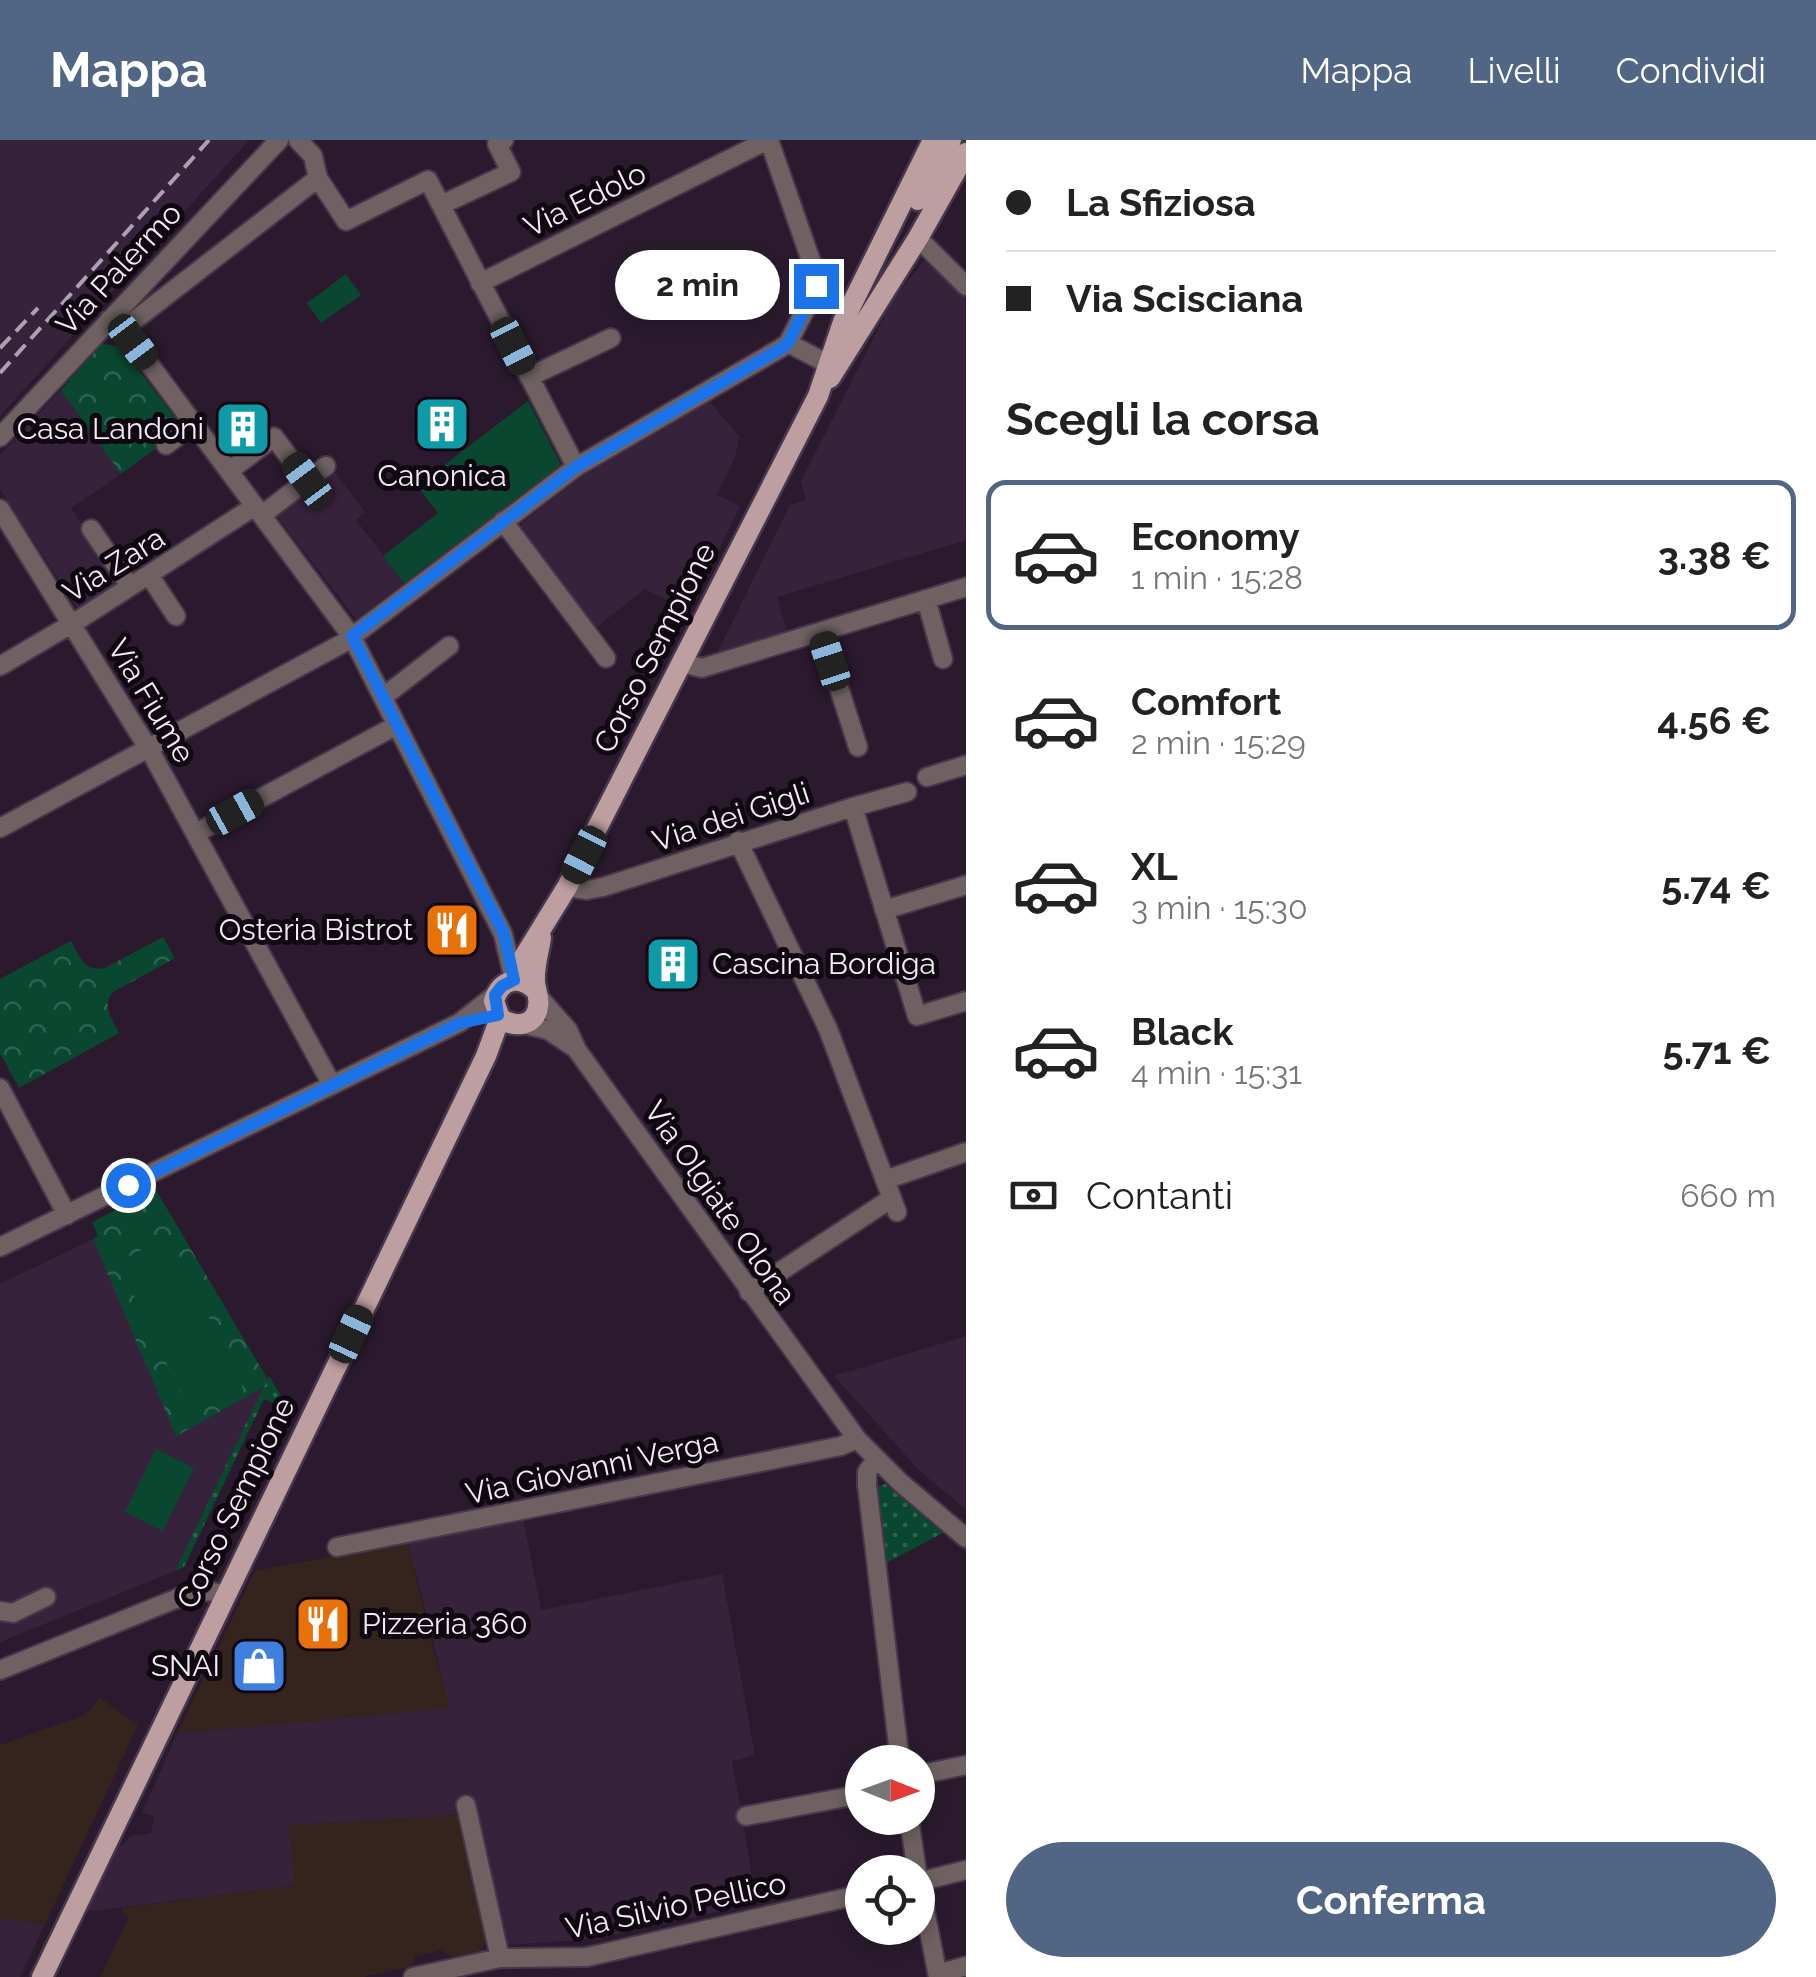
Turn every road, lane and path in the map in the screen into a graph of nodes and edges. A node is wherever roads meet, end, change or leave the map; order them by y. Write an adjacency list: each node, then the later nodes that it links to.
1 (279, 140): 13 (street, Via Palermo)
2 (298, 140): 8 (street)
3 (504, 140): 9 (street)
4 (768, 140): 11 (street, Via Edolo); 15 (street)
5 (933, 140): 16 (main road, Corso Sempione)
6 (951, 140): 16 (main road)
7 (966, 153): 10 (main road, Corso Sempione)
8 (318, 178): 9 (street); 13 (street)
9 (440, 205): 11 (street)
10 (918, 238): 12 (street); 18 (main road, Corso Sempione)
11 (480, 282): 17 (street)
12 (966, 286)
13 (116, 325): 19 (street); 20 (street, Via Palermo)
14 (611, 338): 17 (street)
15 (788, 343): 16 (street); 23 (street)
16 (830, 358): 18 (main road, Corso Sempione)
17 (529, 377): 23 (street)
18 (820, 391): 41 (main road, Corso Sempione)
19 (194, 424): 21 (street); 24 (street)
20 (0, 437)
21 (166, 444)
22 (326, 466): 25 (street, Via Zara)
23 (576, 467): 28 (street)
24 (229, 471): 25 (street); 27 (street)
25 (307, 480): 27 (street, Via Zara)
26 (0, 509): 35 (street, Via Fiume)
27 (258, 511): 30 (street, Via Zara); 37 (street)
28 (503, 521): 37 (street); 39 (street)
29 (91, 529): 31 (street)
30 (149, 574): 31 (street, Via Zara); 34 (street)
31 (130, 586): 35 (street, Via Zara)
32 (966, 587): 33 (street)
33 (926, 599): 36 (street); 40 (street)
34 (176, 616)
35 (72, 624): 42 (street, Via Zara); 45 (street, Via Fiume)
36 (821, 632): 41 (street); 46 (street)
37 (352, 636): 43 (street); 45 (street)
38 (448, 646): 43 (street)
39 (606, 658)
40 (944, 660)
41 (682, 663): 55 (main road, Corso Sempione)
42 (0, 666)
43 (384, 697): 44 (street)
44 (397, 724): 52 (street); 58 (street)
45 (148, 747): 51 (street); 52 (street, Via Fiume)
46 (858, 747)
47 (966, 765): 48 (street)
48 (927, 777)
49 (907, 792): 50 (street, Via dei Gigli)
50 (854, 807): 53 (street, Via dei Gigli); 56 (street, Via dei Gigli)
51 (0, 828)
52 (196, 833): 64 (street, Via Fiume)
53 (738, 842): 55 (street, Via dei Gigli); 67 (street)
54 (966, 885): 56 (street)
55 (567, 887): 57 (main road, Corso Sempione)
56 (884, 910): 61 (street, Via dei Gigli)
57 (542, 932): 58 (street); 59 (main road, Corso Sempione); 60 (main road, Corso Sempione)
58 (504, 934): 59 (street)
59 (515, 980): 60 (main road); 62 (main road, Corso Sempione)
60 (537, 994): 62 (main road, Corso Sempione); 63 (street, Via Olgiate Olona)
61 (966, 1001)
62 (507, 1016): 63 (street, Via Olgiate Olona); 64 (street); 75 (main road, Corso Sempione)
63 (577, 1050): 70 (street, Via Olgiate Olona)
64 (332, 1085): 68 (street)
65 (0, 1088): 68 (street)
66 (966, 1152): 67 (street)
67 (891, 1197): 70 (street)
68 (67, 1214): 69 (street)
69 (0, 1247)
70 (749, 1292): 71 (street, Via Olgiate Olona)
71 (857, 1439): 72 (street, Via Olgiate Olona); 74 (street, Via Giovanni Verga)
72 (876, 1459): 73 (street, Via Olgiate Olona); 79 (street)
73 (966, 1538)
74 (337, 1547)
75 (225, 1596): 78 (street); 91 (main road, Corso Sempione)
76 (46, 1597): 77 (street)
77 (0, 1611)
78 (0, 1670)
79 (898, 1745)
80 (966, 1764): 81 (street)
81 (935, 1771)
82 (845, 1797): 84 (street)
83 (466, 1805): 89 (street)
84 (746, 1816)
85 (966, 1870): 86 (street)
86 (935, 1875)
87 (845, 1898): 89 (street, Via Silvio Pellico)
88 (932, 1945): 92 (street)
89 (500, 1958): 93 (street, Via Silvio Pellico)
90 (966, 1966): 92 (street)
91 (44, 1975)
92 (938, 1976)
93 (413, 1977)

